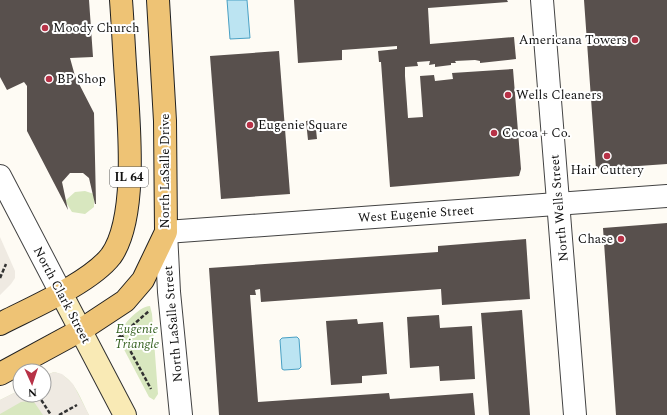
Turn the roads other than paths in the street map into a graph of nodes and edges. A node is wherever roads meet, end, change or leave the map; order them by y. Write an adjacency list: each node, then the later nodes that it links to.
1 (121, 0): 8 (main road, IL 64)
2 (158, 0): 7 (main road, North LaSalle Drive / IL 64)
3 (542, 0): 6 (street, North Wells Street)
4 (0, 176): 8 (street, North Clark Street)
5 (667, 196): 6 (street, West Eugenie Street)
6 (558, 204): 7 (street, West Eugenie Street); 14 (street, North Wells Street)
7 (166, 232): 10 (main road, North LaSalle Drive / IL 64); 13 (street, North LaSalle Street)
8 (61, 293): 9 (main road, IL 64); 10 (main road, North Clark Street)
9 (0, 324)
10 (81, 330): 11 (main road, IL 64); 12 (main road, North Clark Street)
11 (0, 374)
12 (125, 415)
13 (181, 415)
14 (575, 415)

